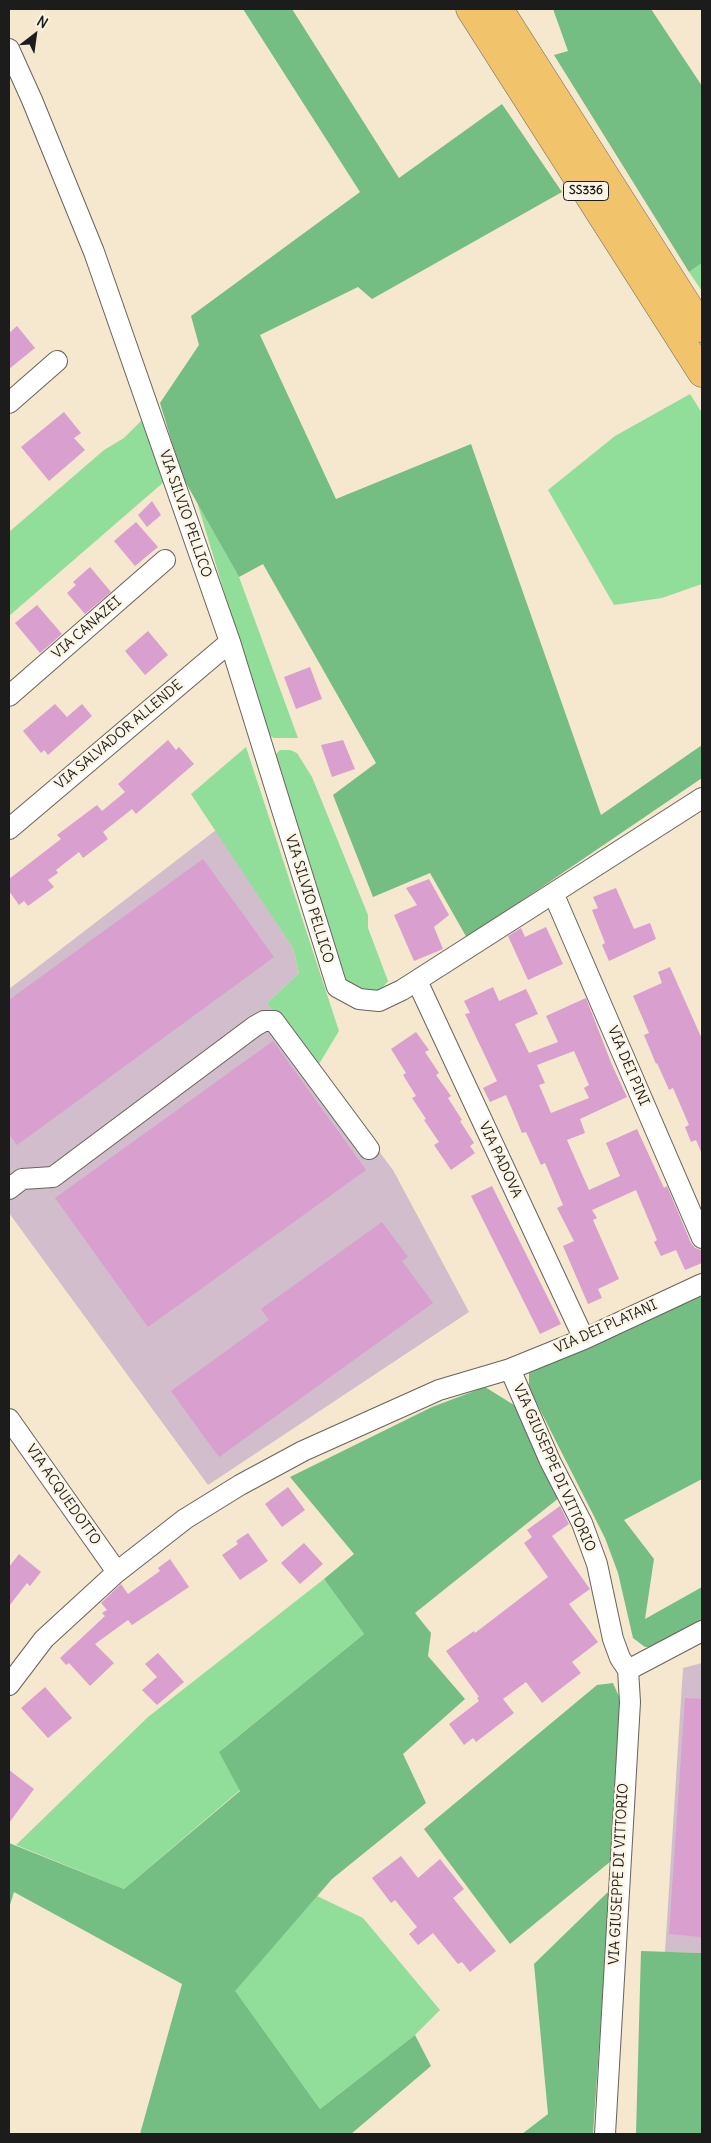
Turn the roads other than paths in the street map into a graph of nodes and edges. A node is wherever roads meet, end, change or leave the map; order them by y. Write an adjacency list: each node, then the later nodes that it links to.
1 (479, 12): 3 (highway, SS336); 5 (highway, SS336)
2 (9, 50): 8 (street, VIA SILVIO PELLICO)
3 (702, 328)
4 (57, 361): 6 (street)
5 (702, 373)
6 (9, 403)
7 (166, 560): 9 (street, VIA CANAZEI)
8 (230, 642): 11 (street, VIA SALVADOR ALLENDE); 13 (street, VIA SILVIO PELLICO)
9 (9, 696)
10 (702, 798): 12 (street)
11 (9, 829)
12 (554, 894): 13 (street); 16 (street, VIA DEI PINI)
13 (417, 981): 18 (street, VIA PADOVA)
14 (369, 1149): 15 (street)
15 (9, 1189)
16 (702, 1238)
17 (702, 1284): 18 (street, VIA DEI PLATANI)
18 (584, 1339): 19 (street, VIA DEI PLATANI)
19 (510, 1369): 21 (street, VIA GIUSEPPE DI VITTORIO); 23 (street, VIA GIUSEPPE DI VITTORIO)
20 (9, 1419): 21 (street, VIA ACQUEDOTTO)
21 (117, 1572): 24 (street, VIA GIUSEPPE DI VITTORIO)
22 (702, 1631): 23 (street)
23 (628, 1670): 25 (street, VIA GIUSEPPE DI VITTORIO)
24 (9, 1685)
25 (605, 2134)

